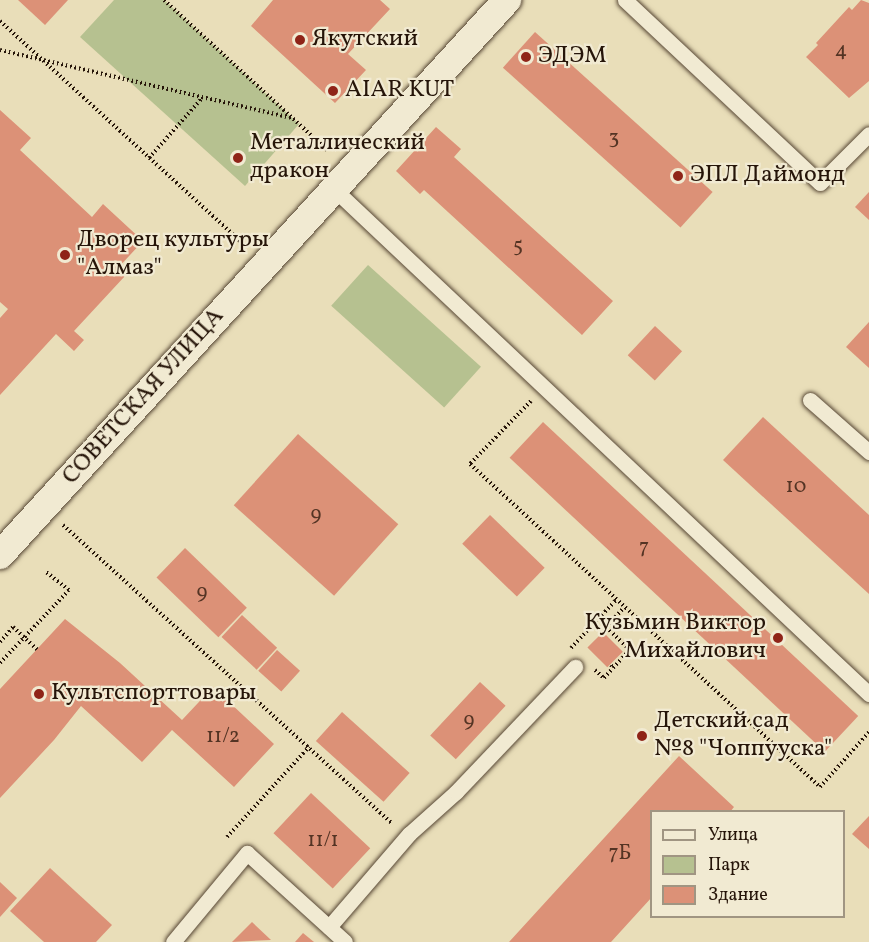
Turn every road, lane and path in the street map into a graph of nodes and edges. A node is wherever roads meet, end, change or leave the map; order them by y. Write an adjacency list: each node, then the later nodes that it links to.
1 (164, 0): 8 (path)
2 (507, 0): 12 (street, СОВЕТСКАЯ УЛИЦА)
3 (625, 0): 9 (lane)
4 (0, 21): 6 (path)
5 (0, 50): 6 (path)
6 (43, 60): 7 (path); 11 (path)
7 (203, 97): 8 (path); 11 (path)
8 (293, 118): 10 (path)
9 (869, 134)
10 (327, 150)
11 (149, 158): 13 (path)
12 (334, 189): 13 (street, СОВЕТСКАЯ УЛИЦА); 14 (lane)
13 (265, 265): 18 (street, СОВЕТСКАЯ УЛИЦА)
14 (544, 388): 20 (path); 27 (lane)
15 (810, 400): 16 (lane)
16 (869, 453)
17 (60, 522): 29 (path)
18 (0, 555)
19 (46, 572): 21 (path)
20 (624, 608): 25 (path); 28 (path)
21 (24, 638): 22 (path); 23 (path); 24 (path)
22 (0, 642)
23 (37, 649)
24 (0, 663)
25 (610, 665)
26 (575, 667): 30 (lane)
27 (869, 694)
28 (869, 732)
29 (309, 747): 30 (path); 31 (path)
30 (407, 836): 32 (lane)
31 (227, 837)
32 (329, 927): 33 (lane); 34 (lane)
33 (172, 942)
34 (345, 942)

